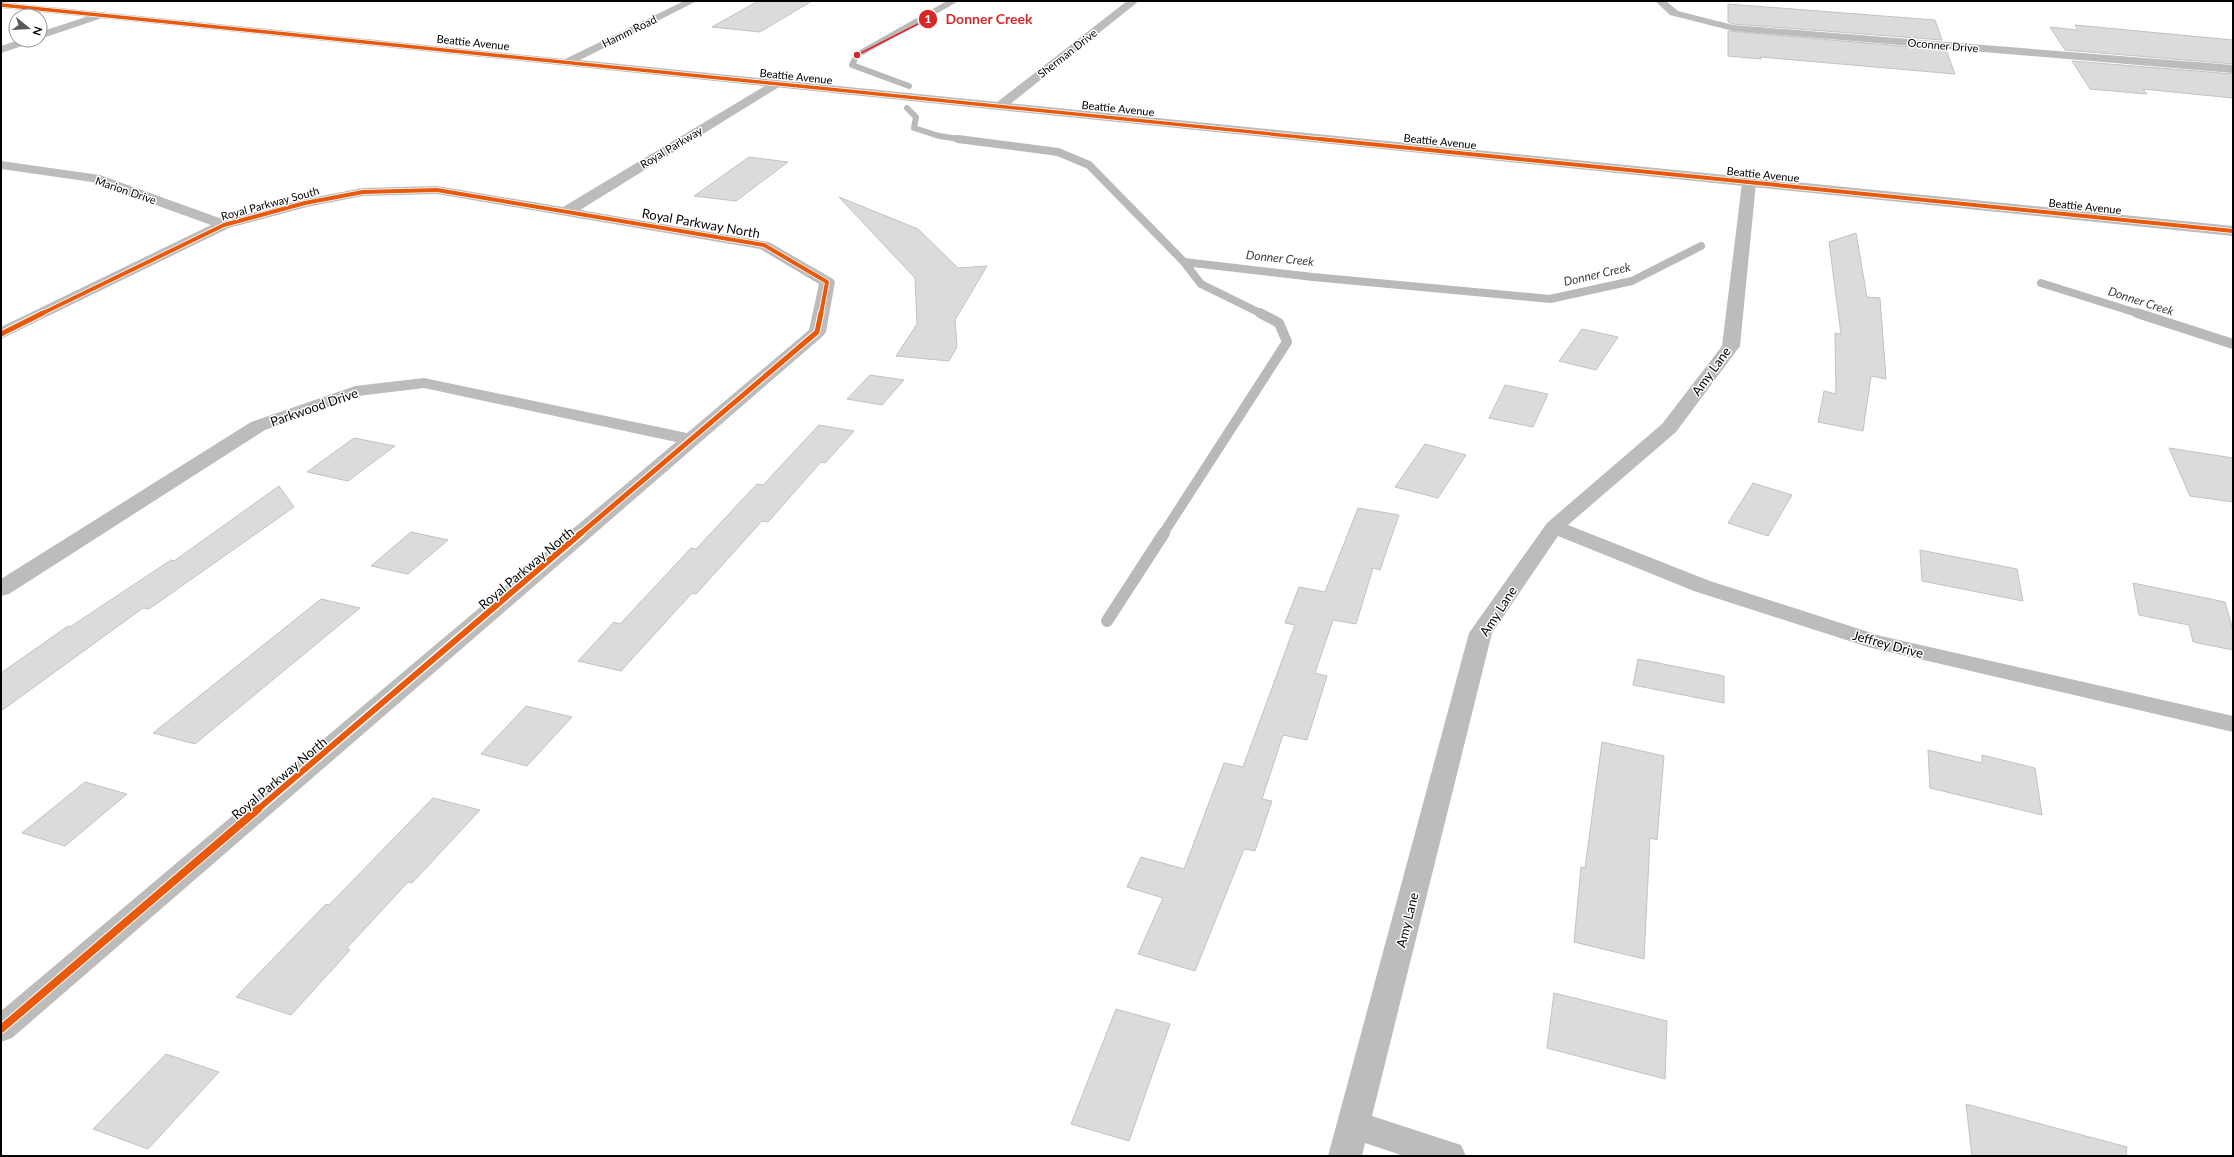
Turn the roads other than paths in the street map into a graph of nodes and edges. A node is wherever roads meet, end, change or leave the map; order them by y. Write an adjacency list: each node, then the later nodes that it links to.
1 (692, 1): 7 (street, Hamm Road)
2 (1134, 1): 10 (street, Sherman Drive)
3 (1660, 1): 8 (street, Oconner Drive)
4 (1, 5): 5 (street, Beattie Avenue)
5 (101, 15): 6 (street); 7 (street, Beattie Avenue)
6 (48, 33)
7 (567, 62): 9 (street, Beattie Avenue)
8 (2233, 69)
9 (775, 84): 10 (street, Beattie Avenue); 13 (street, Royal Parkway)
10 (1000, 106): 12 (street, Beattie Avenue)
11 (1, 165): 14 (street, Marion Drive)
12 (1749, 182): 15 (street, Beattie Avenue); 18 (street, Amy Lane)
13 (567, 211): 14 (street, Royal Parkway South); 17 (street, Royal Parkway North)
14 (224, 225): 16 (street, Royal Parkway South)
15 (2233, 232)
16 (1, 334)
17 (692, 440): 19 (street, Parkwood Drive); 22 (street, Royal Parkway North)
18 (1554, 527): 21 (street, Jeffrey Drive); 23 (street, Amy Lane)
19 (10, 575): 20 (street, Parkwood Drive)
20 (1, 590)
21 (2233, 724)
22 (1, 1029)
23 (1355, 1125): 24 (street, Amy Lane); 25 (street)
24 (1345, 1156)
25 (1450, 1156)

